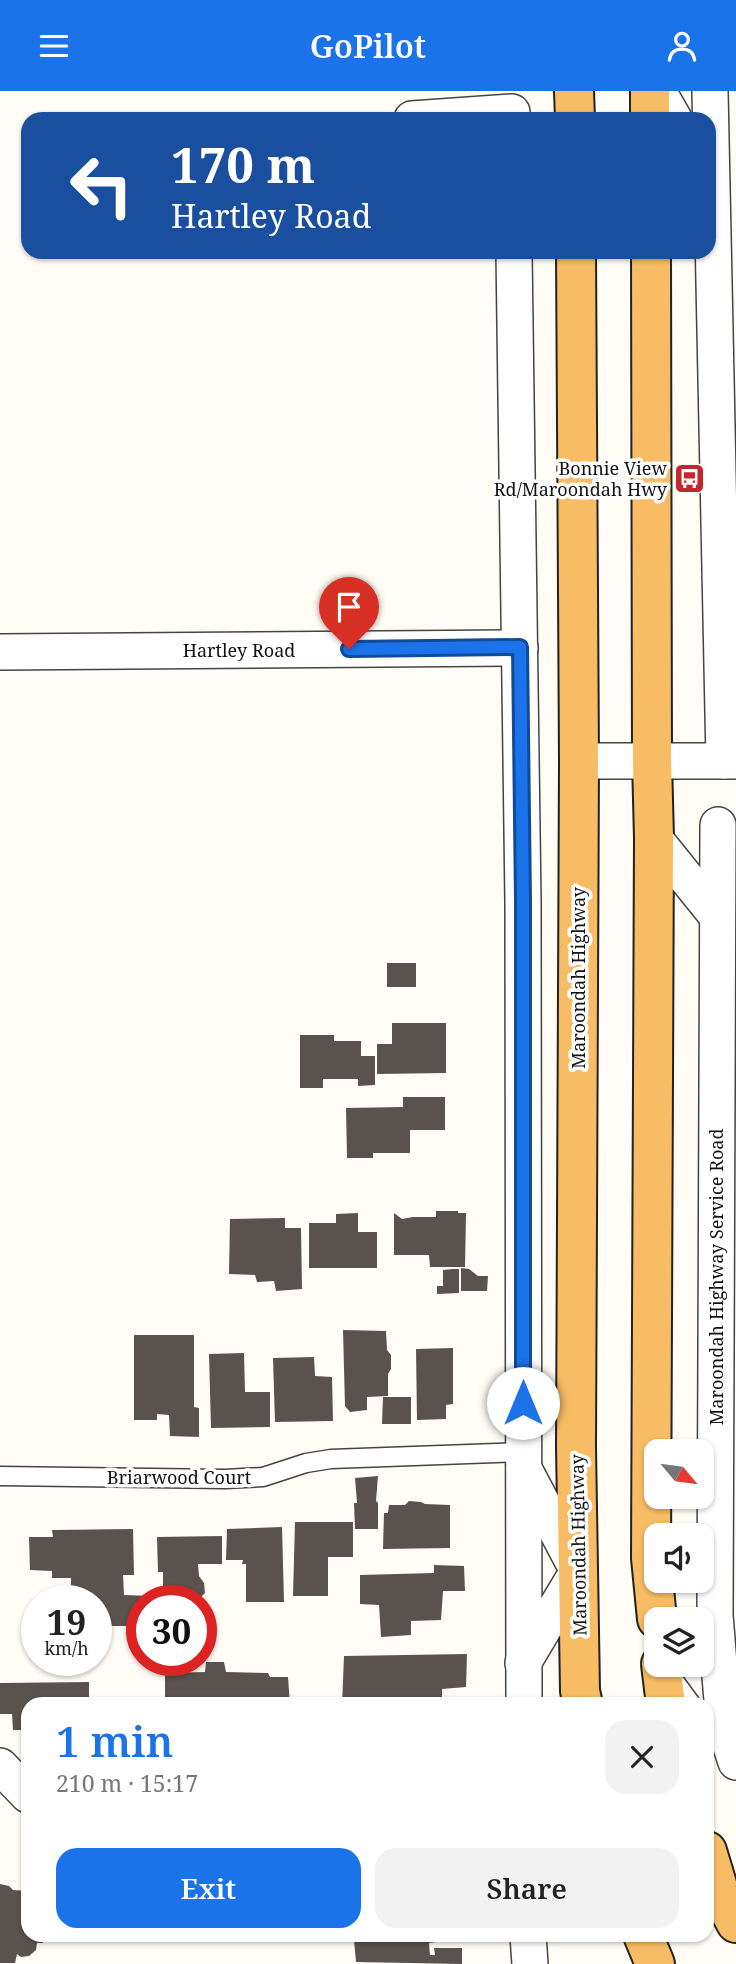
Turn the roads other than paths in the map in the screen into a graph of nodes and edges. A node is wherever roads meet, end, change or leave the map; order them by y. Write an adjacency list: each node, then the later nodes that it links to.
1 (575, 91): 7 (highway)
2 (650, 91): 8 (highway)
3 (658, 91): 9 (street)
4 (710, 91): 10 (street)
5 (512, 107): 6 (street)
6 (470, 112)
7 (575, 112)
8 (650, 112)
9 (670, 112)
10 (710, 112)
11 (514, 259): 15 (street)
12 (576, 259): 17 (highway, Maroondah Highway)
13 (651, 259): 18 (highway)
14 (713, 259): 19 (street)
15 (520, 647): 16 (street, Hartley Road); 23 (street)
16 (0, 652)
17 (579, 761): 18 (street); 25 (highway, Maroondah Highway)
18 (652, 761): 19 (street); 21 (highway)
19 (730, 761)
20 (718, 825): 22 (street, Maroondah Highway Service Road)
21 (654, 838): 22 (street); 26 (highway)
22 (717, 916): 35 (street, Maroondah Highway Service Road)
23 (522, 1459): 24 (lane, Briarwood Court); 25 (street); 27 (street)
24 (0, 1476)
25 (578, 1571): 27 (street); 31 (highway, Maroondah Highway)
26 (656, 1607)
27 (523, 1663): 30 (street)
28 (663, 1677): 32 (highway)
29 (671, 1677): 33 (lane)
30 (524, 1697)
31 (581, 1697)
32 (665, 1697)
33 (686, 1697)
34 (714, 1733): 35 (lane, Maroondah Highway Service Road)
35 (736, 1761)
36 (0, 1766): 37 (street)
37 (21, 1788)
38 (714, 1874): 39 (highway)
39 (736, 1923)
40 (528, 1942): 42 (street)
41 (646, 1942): 43 (highway)
42 (530, 1964)
43 (655, 1964)

